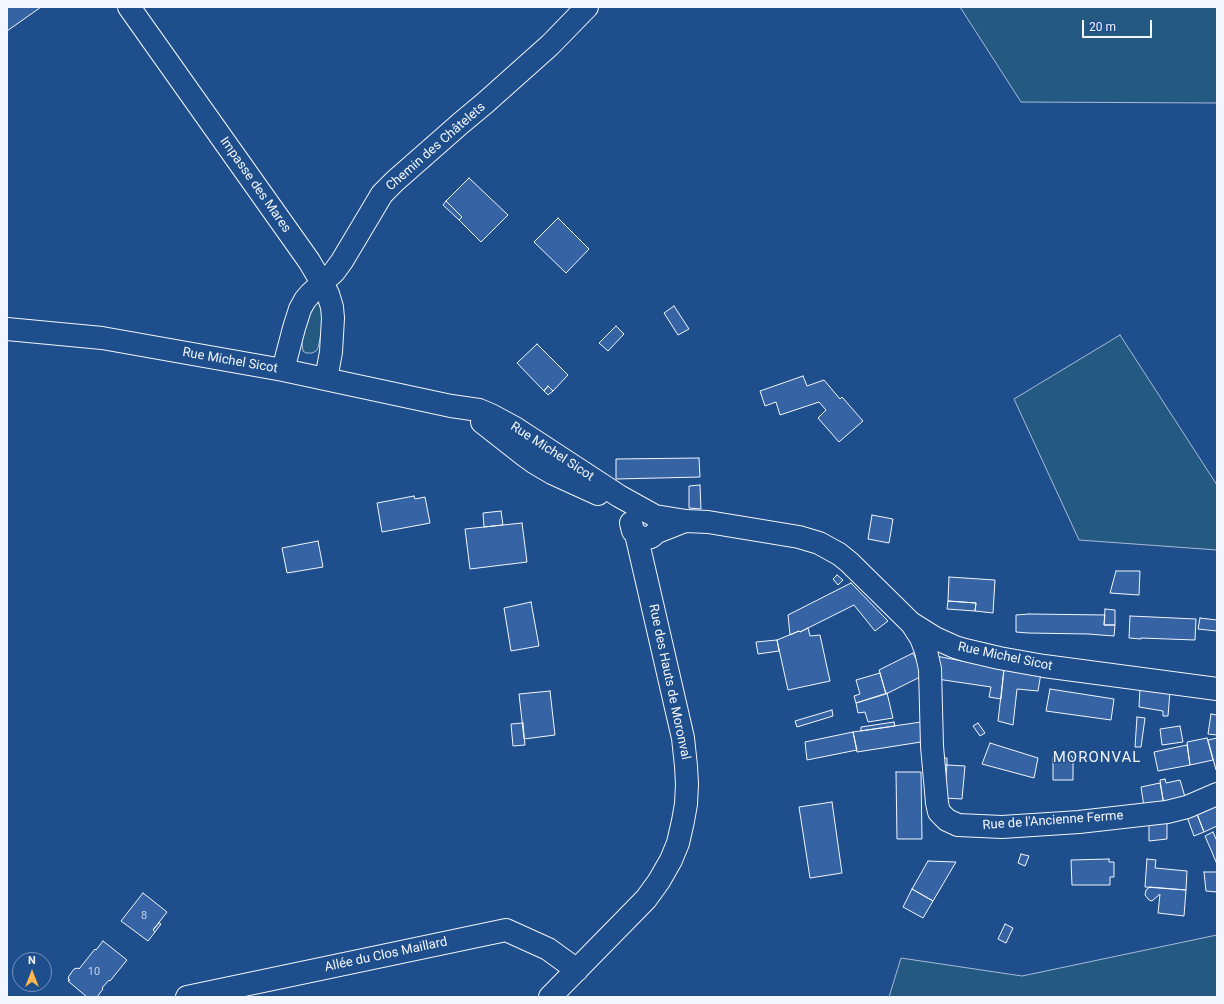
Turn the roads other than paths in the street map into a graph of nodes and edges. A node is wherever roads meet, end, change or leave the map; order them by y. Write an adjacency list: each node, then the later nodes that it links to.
1 (129, 7): 3 (street, Impasse des Mares)
2 (587, 7): 3 (street, Chemin des Châtelets)
3 (322, 283): 5 (street, Chemin des Châtelets); 6 (street, Impasse des Mares)
4 (7, 330): 5 (street, Rue Michel Sicot)
5 (283, 370): 6 (street, Rue Michel Sicot)
6 (326, 379): 7 (street, Rue Michel Sicot)
7 (646, 526): 8 (street, Rue Michel Sicot); 11 (street, Rue des Hauts de Moronval)
8 (911, 623): 9 (street, Rue Michel Sicot); 10 (street, Rue de l'Ancienne Ferme)
9 (1217, 689)
10 (1217, 794)
11 (577, 970): 12 (street, Allée du Clos Maillard); 13 (street, Rue des Hauts de Moronval)
12 (186, 997)
13 (550, 997)

